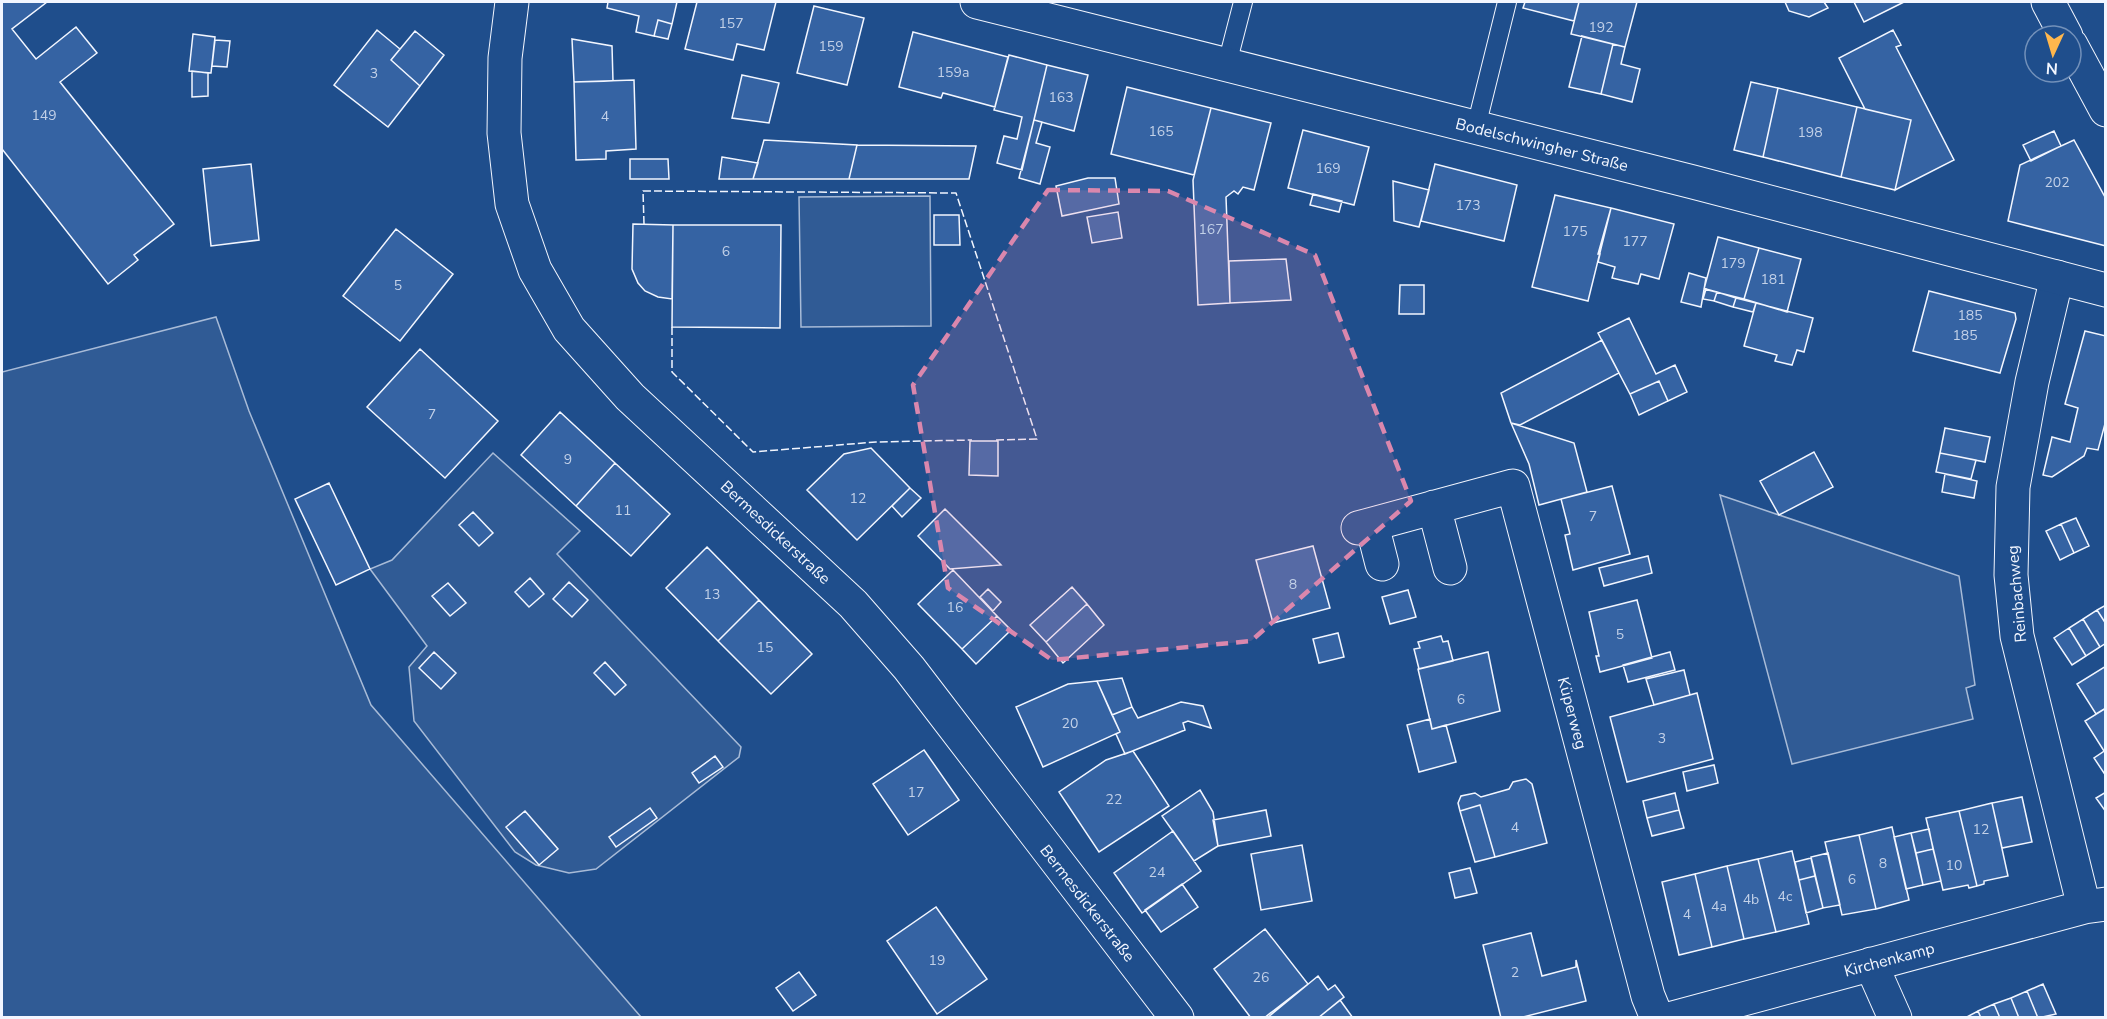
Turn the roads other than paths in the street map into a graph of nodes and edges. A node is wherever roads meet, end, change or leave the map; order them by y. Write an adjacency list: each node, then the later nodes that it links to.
1 (512, 2): 18 (street, Bermesdickerstraße)
2 (977, 2): 7 (street, Bodelschwingher Straße)
3 (1243, 2): 7 (lane)
4 (1507, 2): 10 (lane)
5 (2048, 2): 6 (street)
6 (2060, 24)
7 (1227, 64): 10 (street, Bodelschwingher Straße)
8 (2083, 67): 9 (street)
9 (2106, 110)
10 (1476, 127): 11 (street, Bodelschwingher Straße)
11 (2057, 277): 12 (street, Bodelschwingher Straße); 16 (street, Reinbachweg)
12 (2106, 290)
13 (1434, 507): 14 (street, Küperweg); 15 (street); 19 (street, Küperweg)
14 (1382, 564)
15 (1450, 568)
16 (2095, 906): 17 (street, Kirchenkamp)
17 (1871, 964): 20 (street, Kirchenkamp); 21 (street)
18 (1177, 1017)
19 (1657, 1017)
20 (1673, 1017)
21 (1894, 1017)

